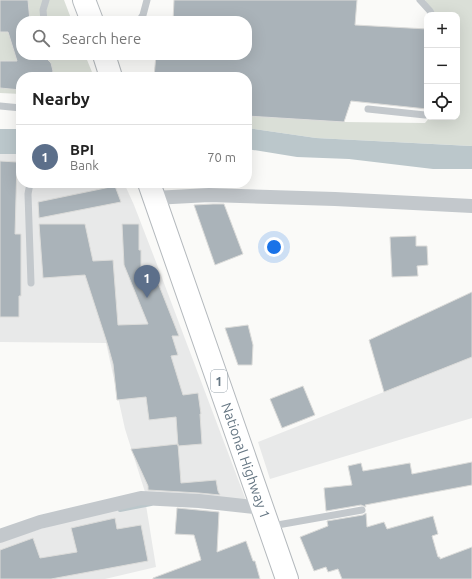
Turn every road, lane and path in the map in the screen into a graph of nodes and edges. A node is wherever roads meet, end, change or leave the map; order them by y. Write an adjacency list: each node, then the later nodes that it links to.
1 (46, 0): 6 (lane)
2 (84, 0): 7 (highway)
3 (147, 0): 8 (lane)
4 (420, 0): 5 (lane)
5 (430, 12)
6 (44, 16)
7 (90, 16)
8 (142, 16)
9 (106, 60): 10 (highway)
10 (110, 72)
11 (0, 106): 12 (lane)
12 (16, 108)
13 (368, 109): 14 (lane)
14 (424, 115)
15 (29, 188): 18 (lane)
16 (152, 190): 17 (street); 20 (highway, National Highway 1 / 1)
17 (472, 206)
18 (31, 283)
19 (362, 510): 20 (lane)
20 (266, 517): 21 (street); 22 (highway, National Highway 1 / 1)
21 (0, 536)
22 (287, 579)

